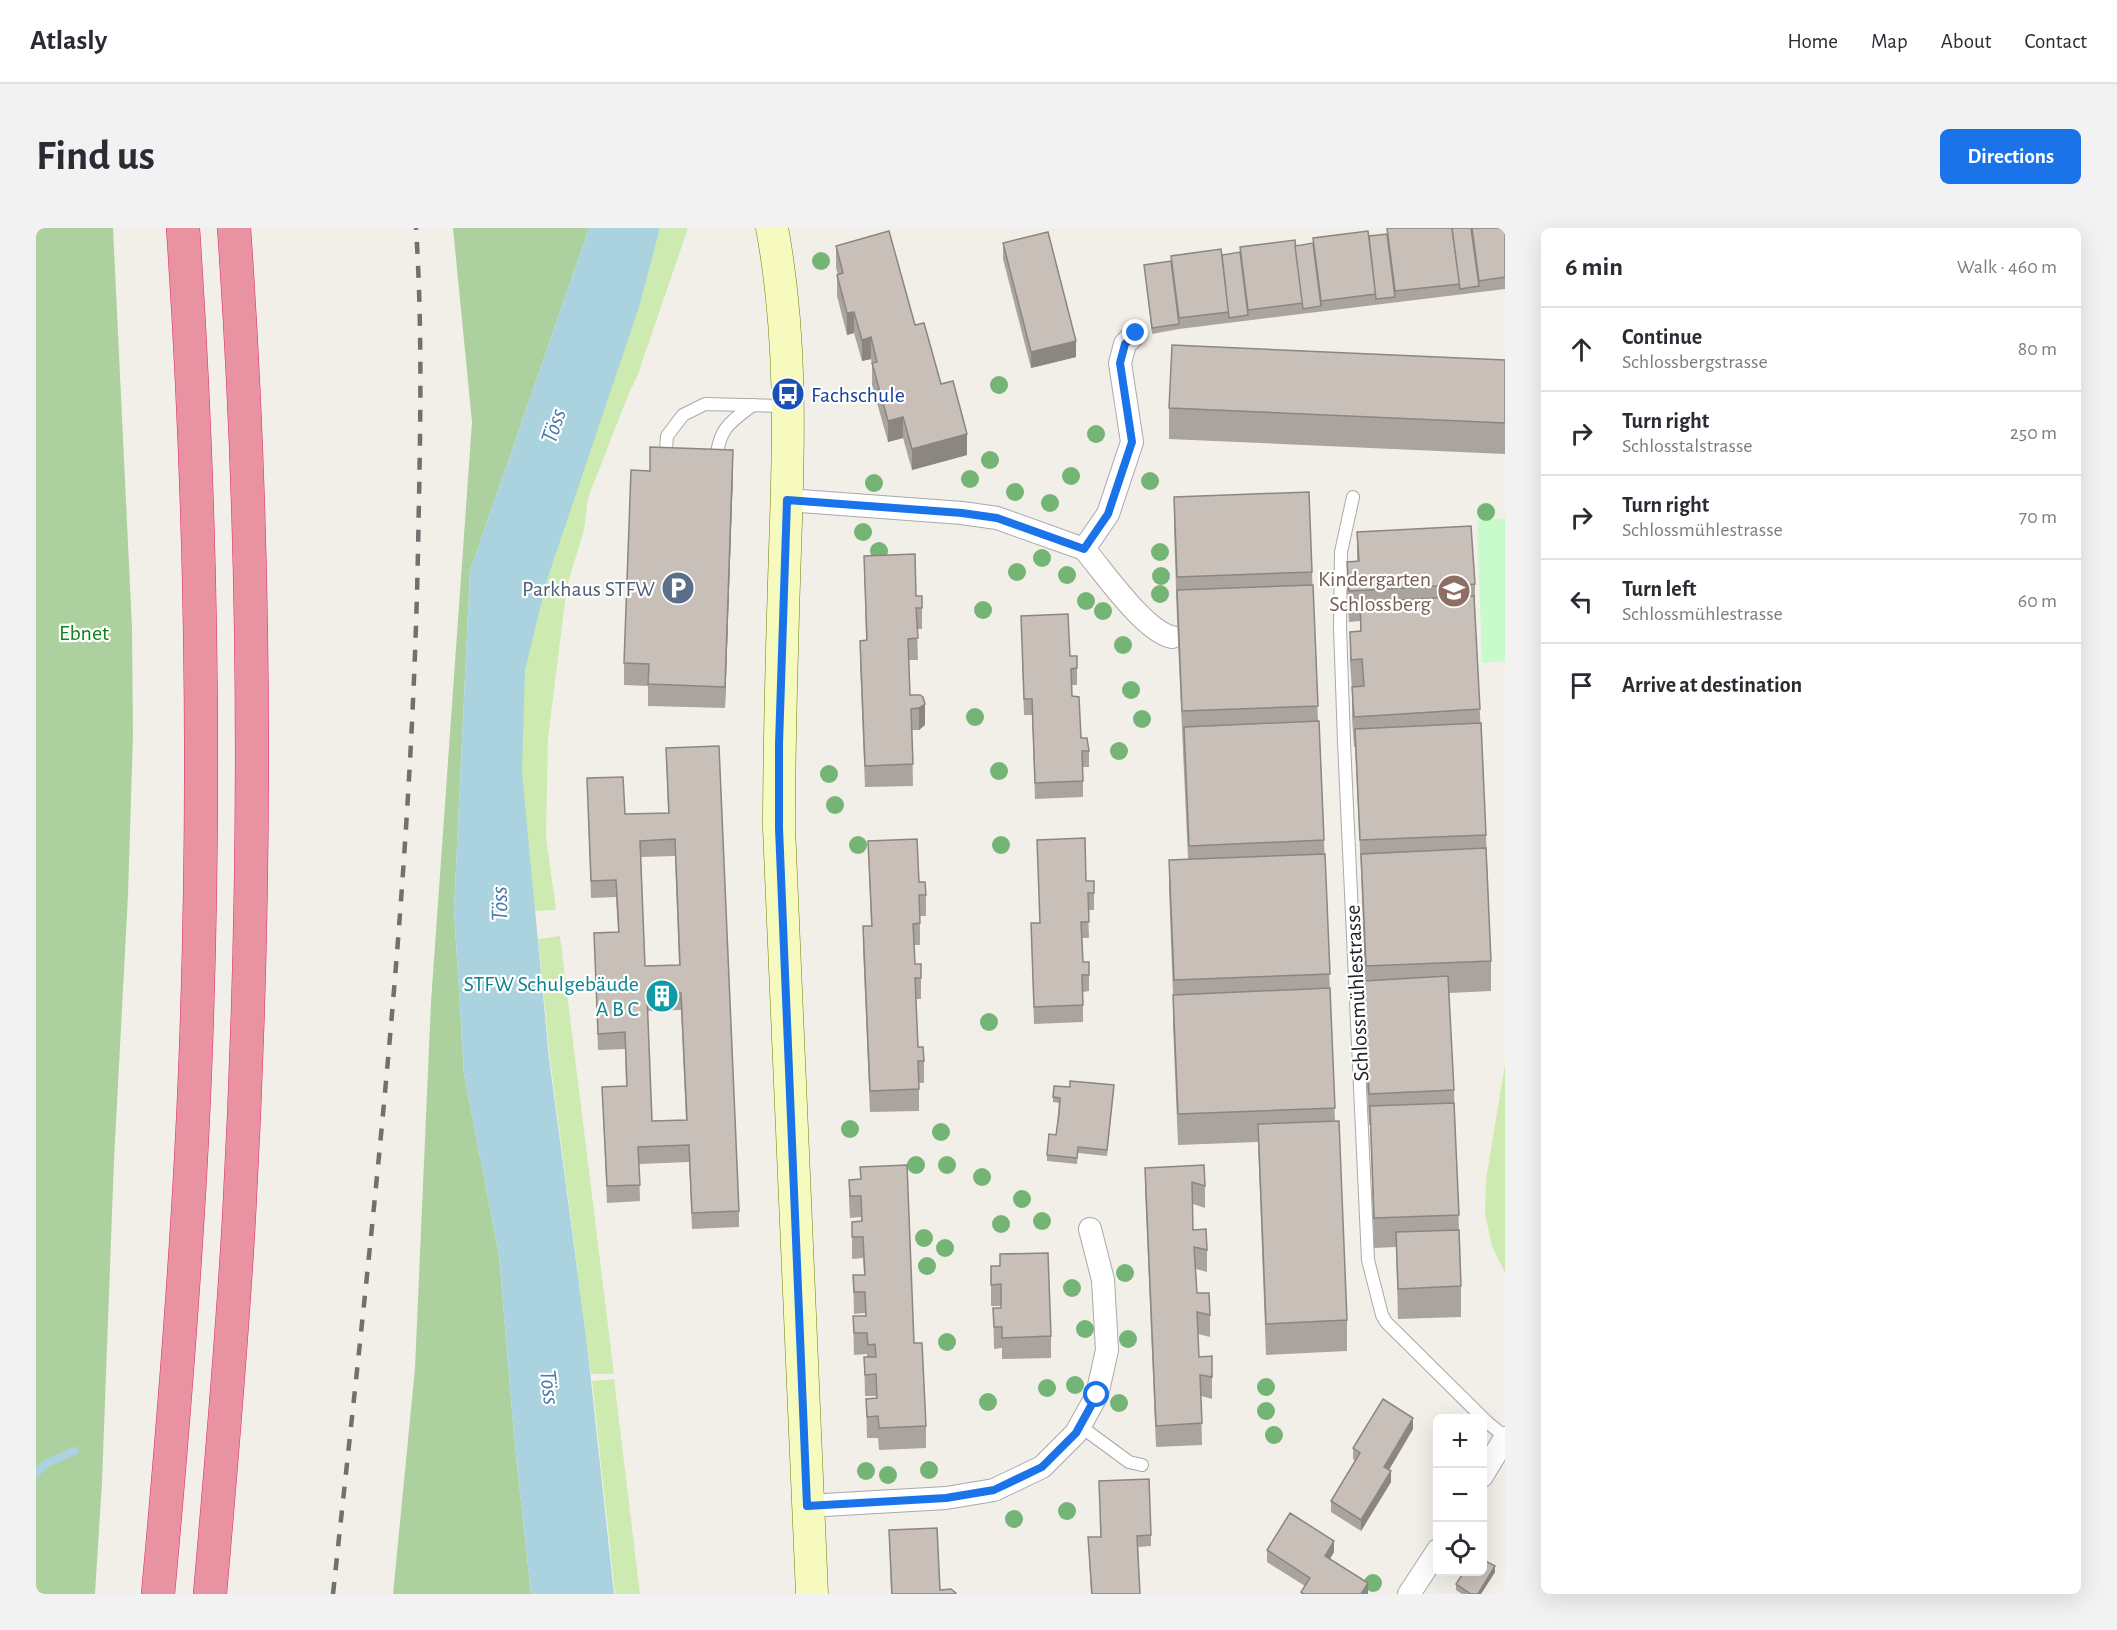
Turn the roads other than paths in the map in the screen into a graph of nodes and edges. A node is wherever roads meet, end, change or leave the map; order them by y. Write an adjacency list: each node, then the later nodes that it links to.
1 (183, 228): 20 (highway)
2 (234, 228): 21 (highway)
3 (772, 228): 6 (main road)
4 (1136, 333): 11 (street)
5 (753, 405): 6 (lane); 7 (lane); 8 (lane)
6 (788, 406): 10 (main road)
7 (664, 469)
8 (716, 471)
9 (1353, 497): 15 (lane, Schlossmühlestrasse)
10 (787, 500): 11 (street); 18 (main road)
11 (1084, 549): 12 (street)
12 (1172, 637)
13 (1090, 1229): 14 (street)
14 (1080, 1426): 16 (lane); 18 (street)
15 (1505, 1437): 17 (street)
16 (1142, 1465)
17 (1487, 1468)
18 (807, 1506): 22 (main road)
19 (1433, 1556): 23 (street)
20 (158, 1594)
21 (210, 1594)
22 (812, 1594)
23 (1408, 1594)

